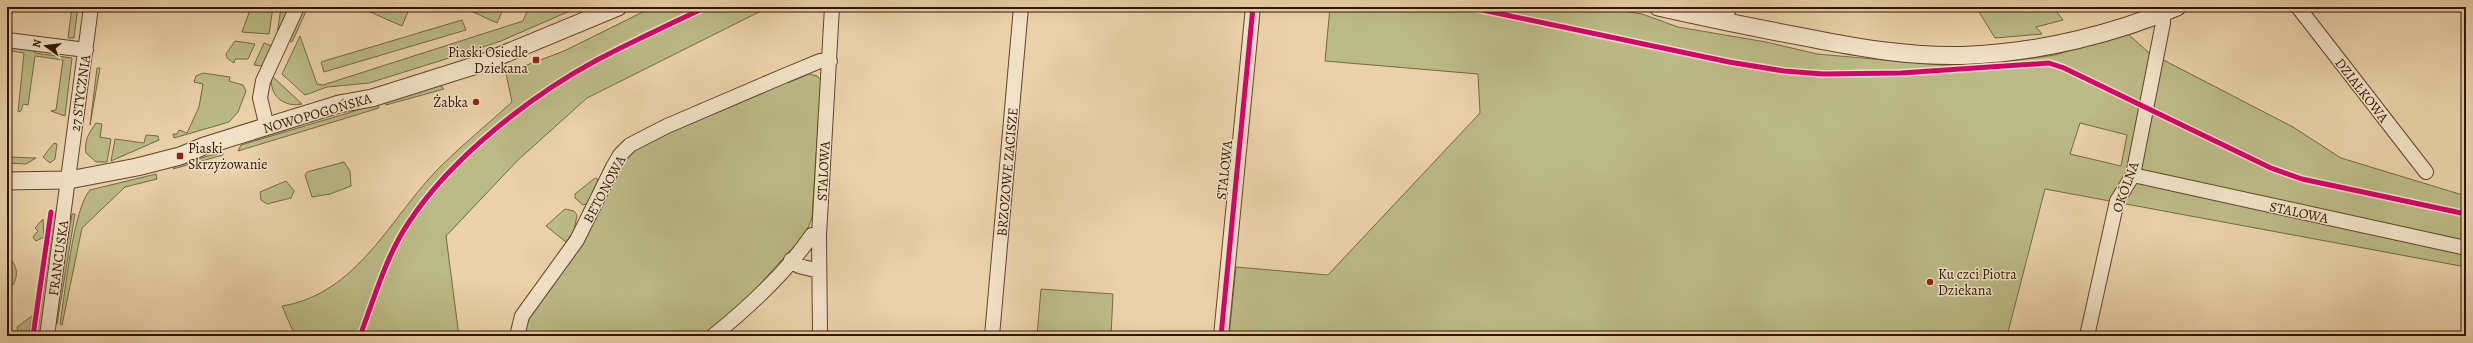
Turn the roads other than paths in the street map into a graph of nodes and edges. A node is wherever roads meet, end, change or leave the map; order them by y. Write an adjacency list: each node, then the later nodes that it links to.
1 (91, 7): 12 (street, 27 STYCZNIA)
2 (297, 7): 14 (street)
3 (618, 7): 14 (street, NOWOPOGOŃSKA)
4 (832, 7): 13 (street, STALOWA)
5 (1021, 7): 27 (street, BRZOZOWE ZACISZE)
6 (1253, 7): 28 (street, STALOWA)
7 (1658, 7): 10 (street)
8 (2298, 7): 15 (street, DZIAŁKOWA)
9 (2170, 10): 10 (street); 16 (street, OKÓLNA)
10 (1727, 15)
11 (7, 40): 12 (street)
12 (86, 50): 17 (street, 27 STYCZNIA)
13 (830, 61): 19 (street, STALOWA); 24 (street, BETONOWA)
14 (267, 127): 17 (street, NOWOPOGOŃSKA)
15 (2426, 172)
16 (2132, 175): 20 (street, STALOWA); 29 (street, OKÓLNA)
17 (69, 180): 18 (street, NOWOPOGOŃSKA); 23 (street, FRANCUSKA)
18 (7, 181)
19 (819, 235): 21 (street); 22 (street, STALOWA)
20 (2466, 248)
21 (791, 260): 22 (street); 25 (street)
22 (820, 271): 26 (street, STALOWA)
23 (47, 336)
24 (517, 336)
25 (713, 336)
26 (820, 336)
27 (992, 336)
28 (1221, 336)
29 (2087, 336)

